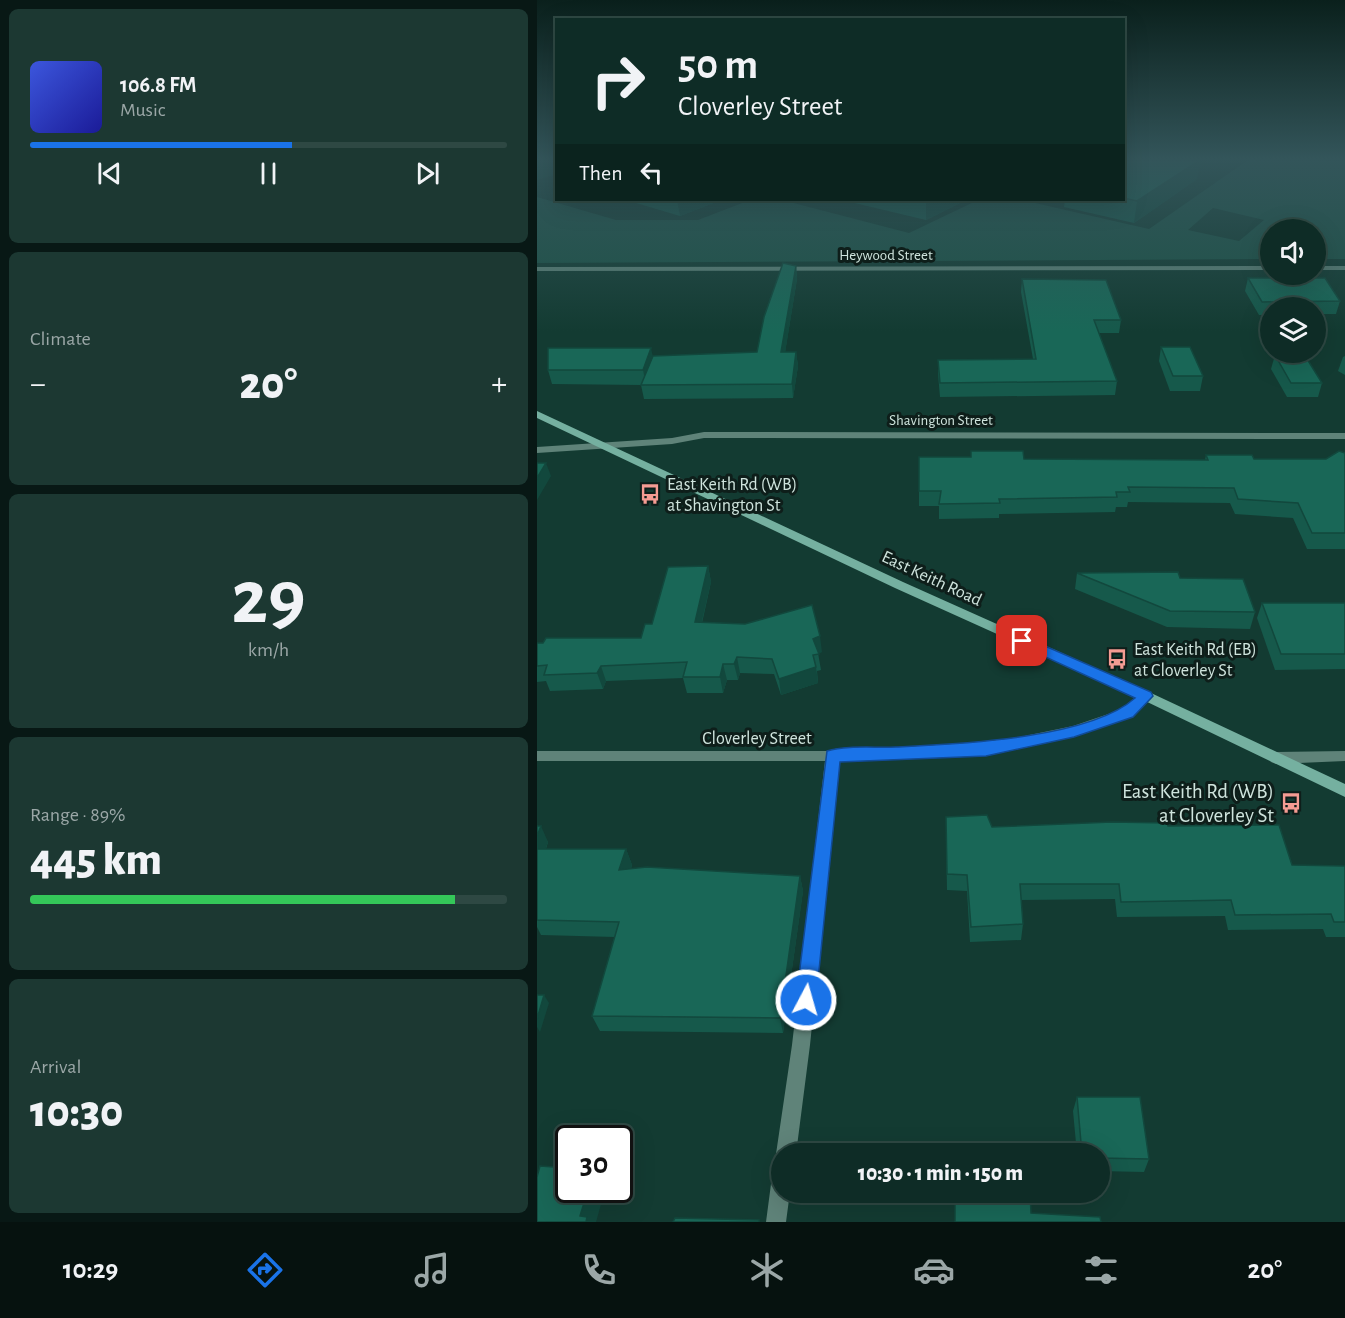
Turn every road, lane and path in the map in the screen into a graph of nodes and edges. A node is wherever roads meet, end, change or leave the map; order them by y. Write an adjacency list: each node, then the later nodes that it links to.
1 (1260, 268): 4 (street, Heywood Street)
2 (1326, 268): 3 (street)
3 (1345, 268)
4 (537, 269)
5 (537, 414): 7 (main road, East Keith Road)
6 (1345, 436): 7 (street, Shavington Street)
7 (605, 445): 8 (street, Shavington Street); 9 (main road, East Keith Road)
8 (537, 450)
9 (1146, 696): 11 (street, Cloverley Street); 13 (main road, East Keith Road)
10 (537, 756): 11 (street, Cloverley Street)
11 (833, 756): 15 (street)
12 (1345, 756): 13 (street)
13 (1276, 758): 14 (main road, East Keith Road)
14 (1345, 791)
15 (788, 1143)
16 (778, 1203): 17 (street)
17 (776, 1222)

